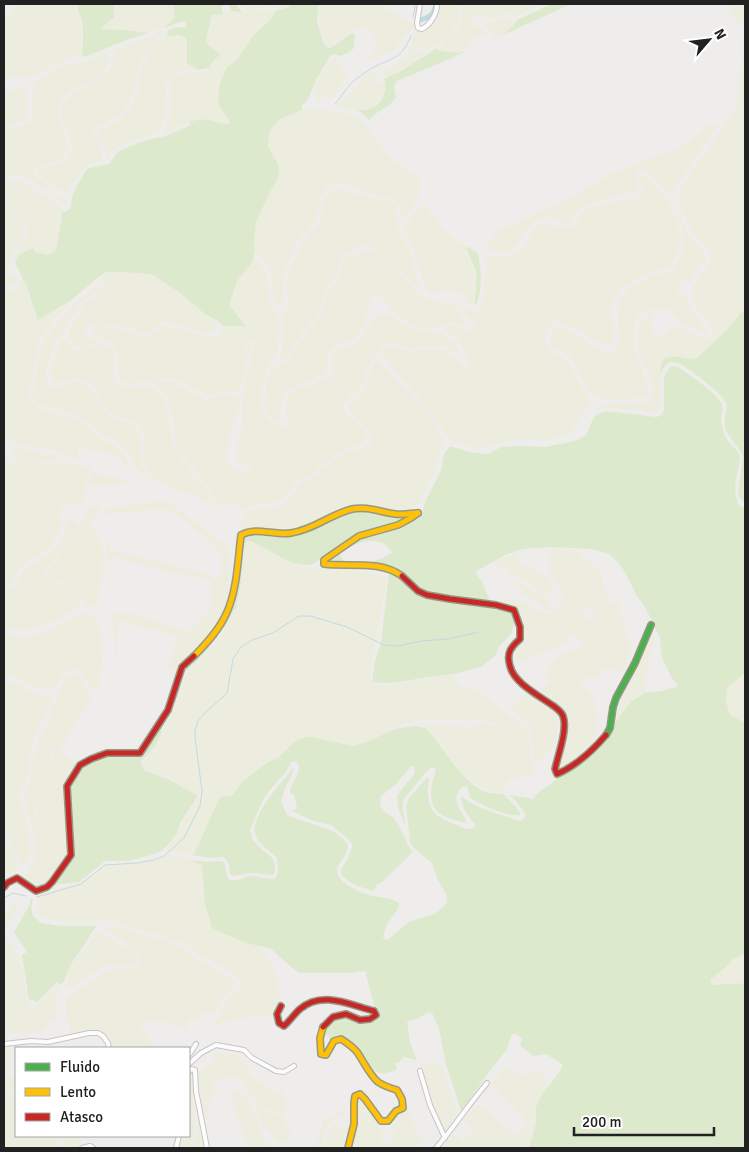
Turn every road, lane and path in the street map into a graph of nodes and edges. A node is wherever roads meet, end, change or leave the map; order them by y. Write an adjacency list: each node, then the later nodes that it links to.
1 (420, 4): 2 (street)
2 (437, 4)
3 (651, 625): 4 (street)
4 (4, 887)
5 (281, 1006): 19 (street)
6 (4, 1044): 8 (street)
7 (196, 1044): 9 (street)
8 (109, 1047)
9 (190, 1054)
10 (190, 1063): 11 (street)
11 (294, 1066)
12 (190, 1070): 18 (street)
13 (420, 1071): 15 (street)
14 (486, 1083): 15 (street)
15 (444, 1138): 20 (street)
16 (82, 1148): 17 (street)
17 (93, 1148)
18 (207, 1148)
19 (348, 1148)
20 (436, 1148)

